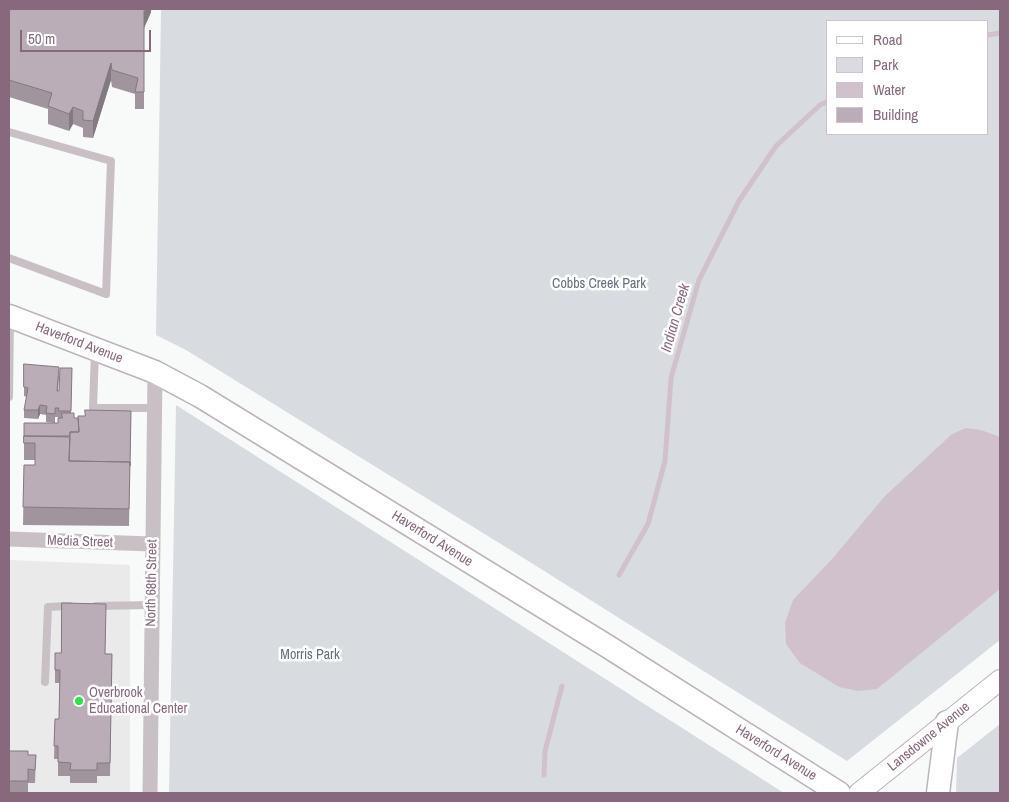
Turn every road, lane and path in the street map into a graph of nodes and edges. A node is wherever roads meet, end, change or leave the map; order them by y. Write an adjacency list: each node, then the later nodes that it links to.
1 (9, 132): 2 (lane)
2 (9, 258)
3 (10, 317): 4 (main road, Haverford Avenue); 6 (lane)
4 (94, 349): 5 (main road, Haverford Avenue); 7 (lane)
5 (155, 372): 7 (street, North 68th Street); 17 (main road, Haverford Avenue)
6 (9, 397)
7 (155, 408): 9 (street, North 68th Street)
8 (9, 539): 9 (street, Media Street)
9 (152, 544): 10 (street, North 68th Street)
10 (152, 605): 12 (lane); 16 (street, North 68th Street)
11 (77, 606): 14 (lane)
12 (86, 606)
13 (1000, 680): 15 (main road, Lansdowne Avenue)
14 (45, 682)
15 (947, 722): 18 (main road, Lansdowne Avenue); 19 (main road)
16 (150, 793)
17 (839, 793)
18 (859, 793)
19 (938, 793)

